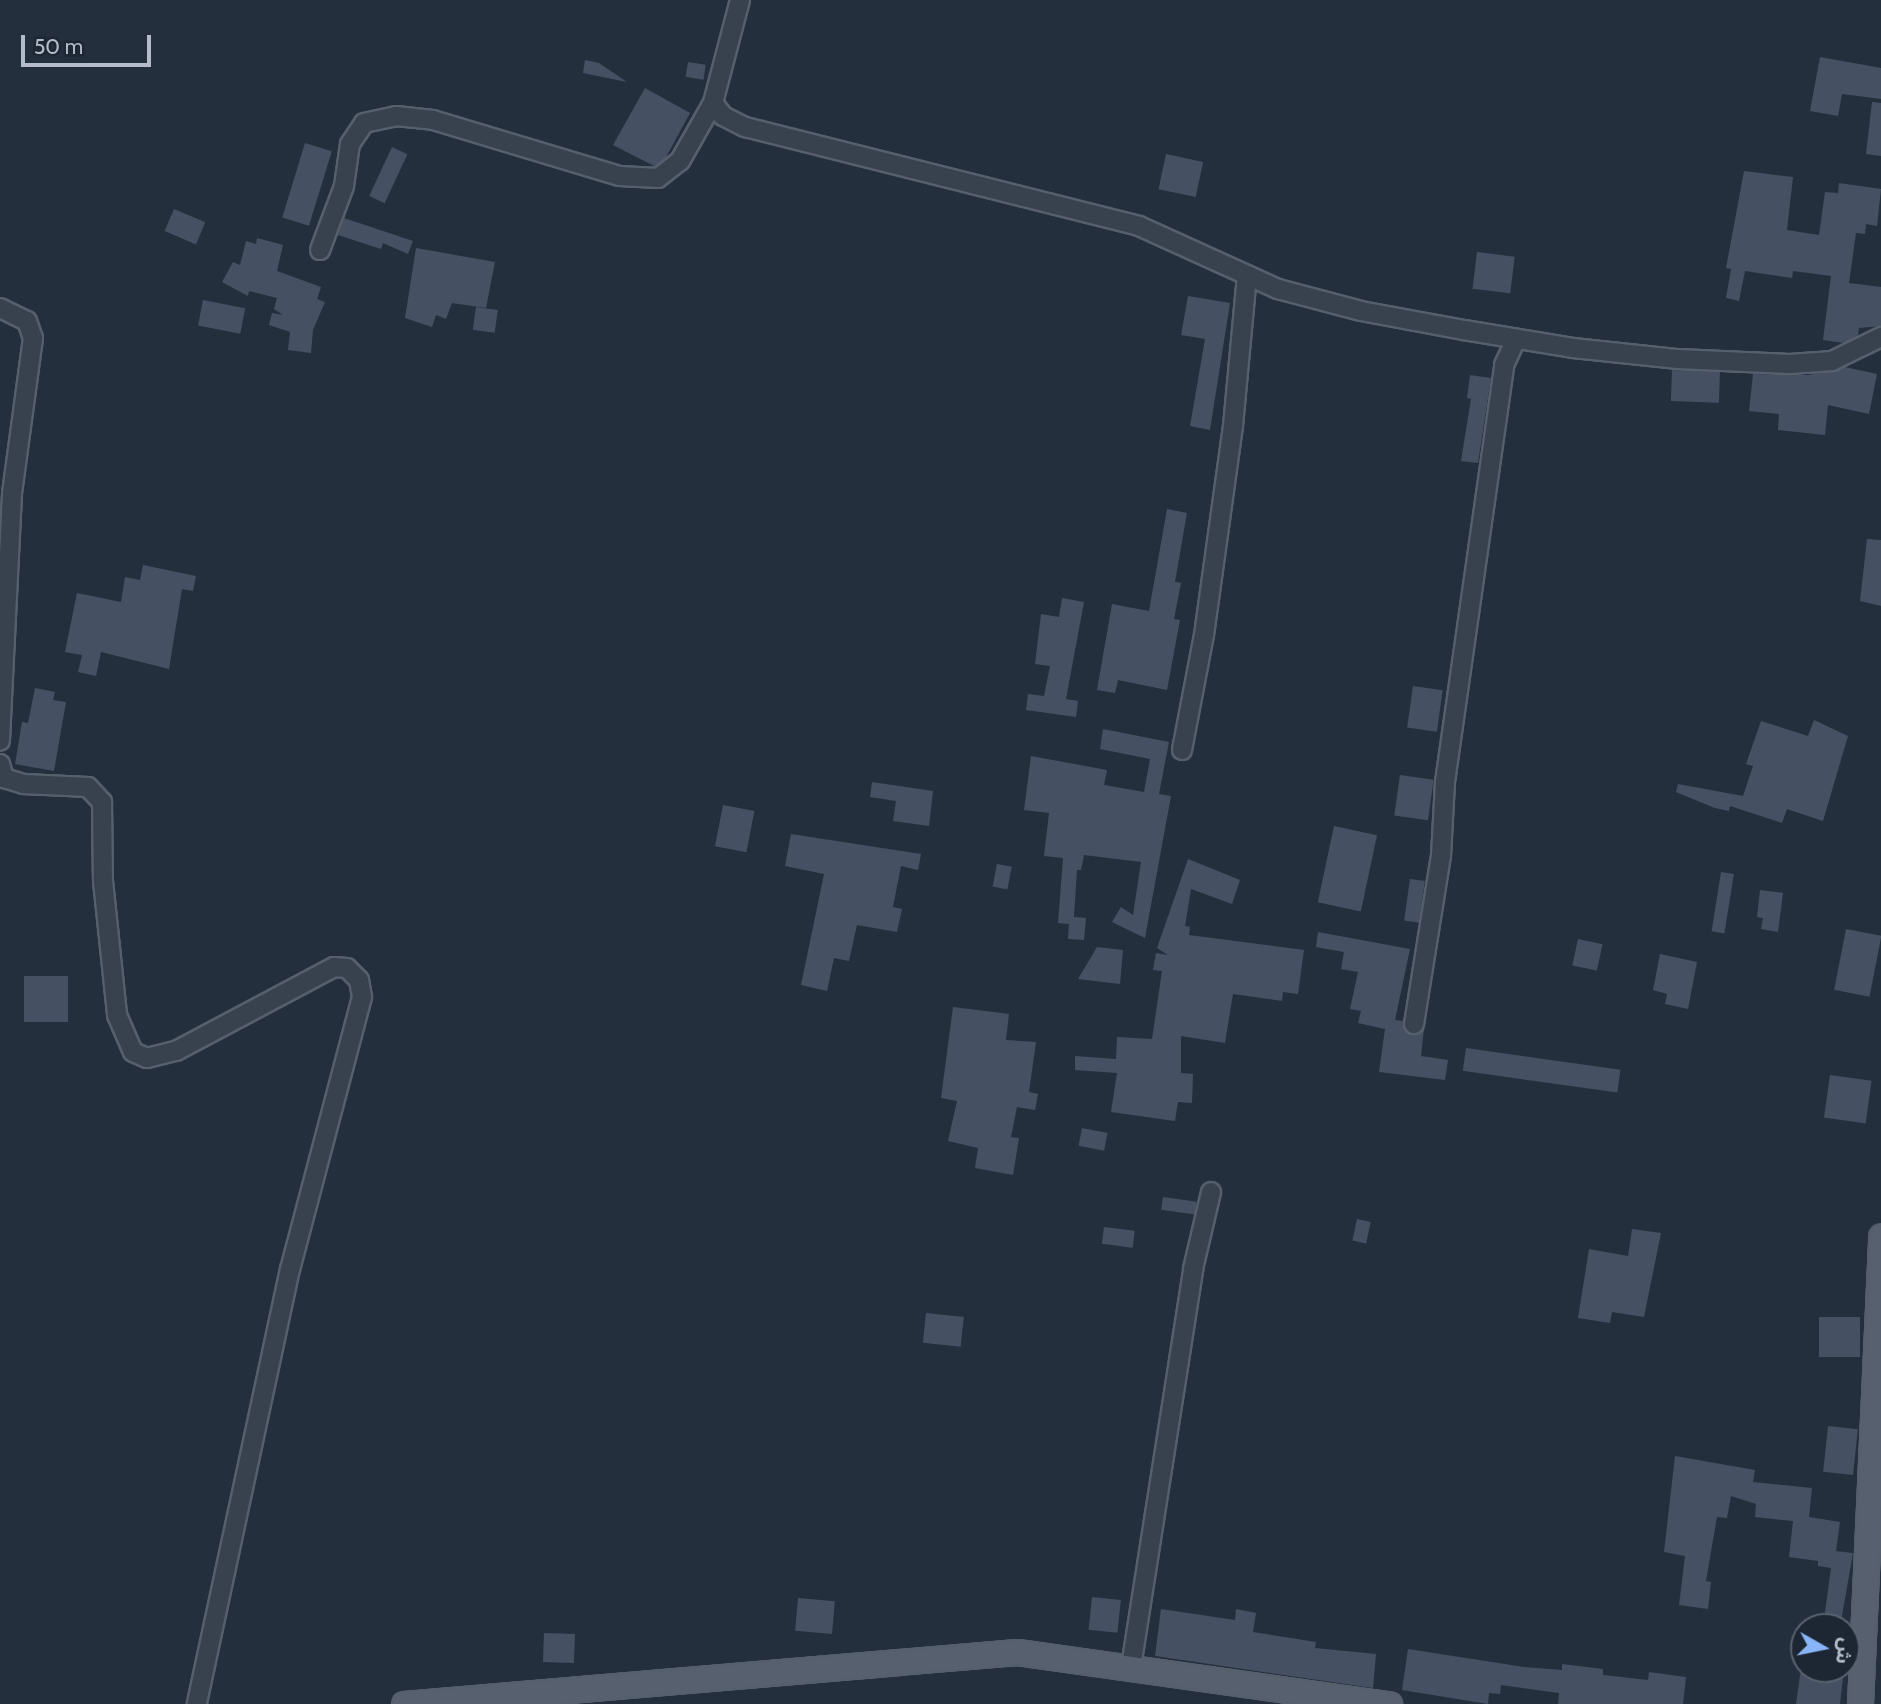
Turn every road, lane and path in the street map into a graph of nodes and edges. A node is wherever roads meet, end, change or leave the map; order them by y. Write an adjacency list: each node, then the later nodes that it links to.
1 (740, 0): 2 (street)
2 (713, 103): 3 (street); 4 (street)
3 (320, 250)
4 (1247, 276): 7 (street); 9 (street)
5 (0, 308): 8 (street)
6 (1881, 337): 7 (street)
7 (1516, 339): 11 (street)
8 (0, 741)
9 (1182, 750)
10 (0, 764): 16 (street)
11 (1414, 1024)
12 (1211, 1192): 15 (street)
13 (1881, 1236): 14 (main road)
14 (1879, 1271): 19 (main road)
15 (1130, 1668): 17 (main road); 18 (main road)
16 (197, 1704)
17 (404, 1704)
18 (1389, 1704)
19 (1860, 1704)

